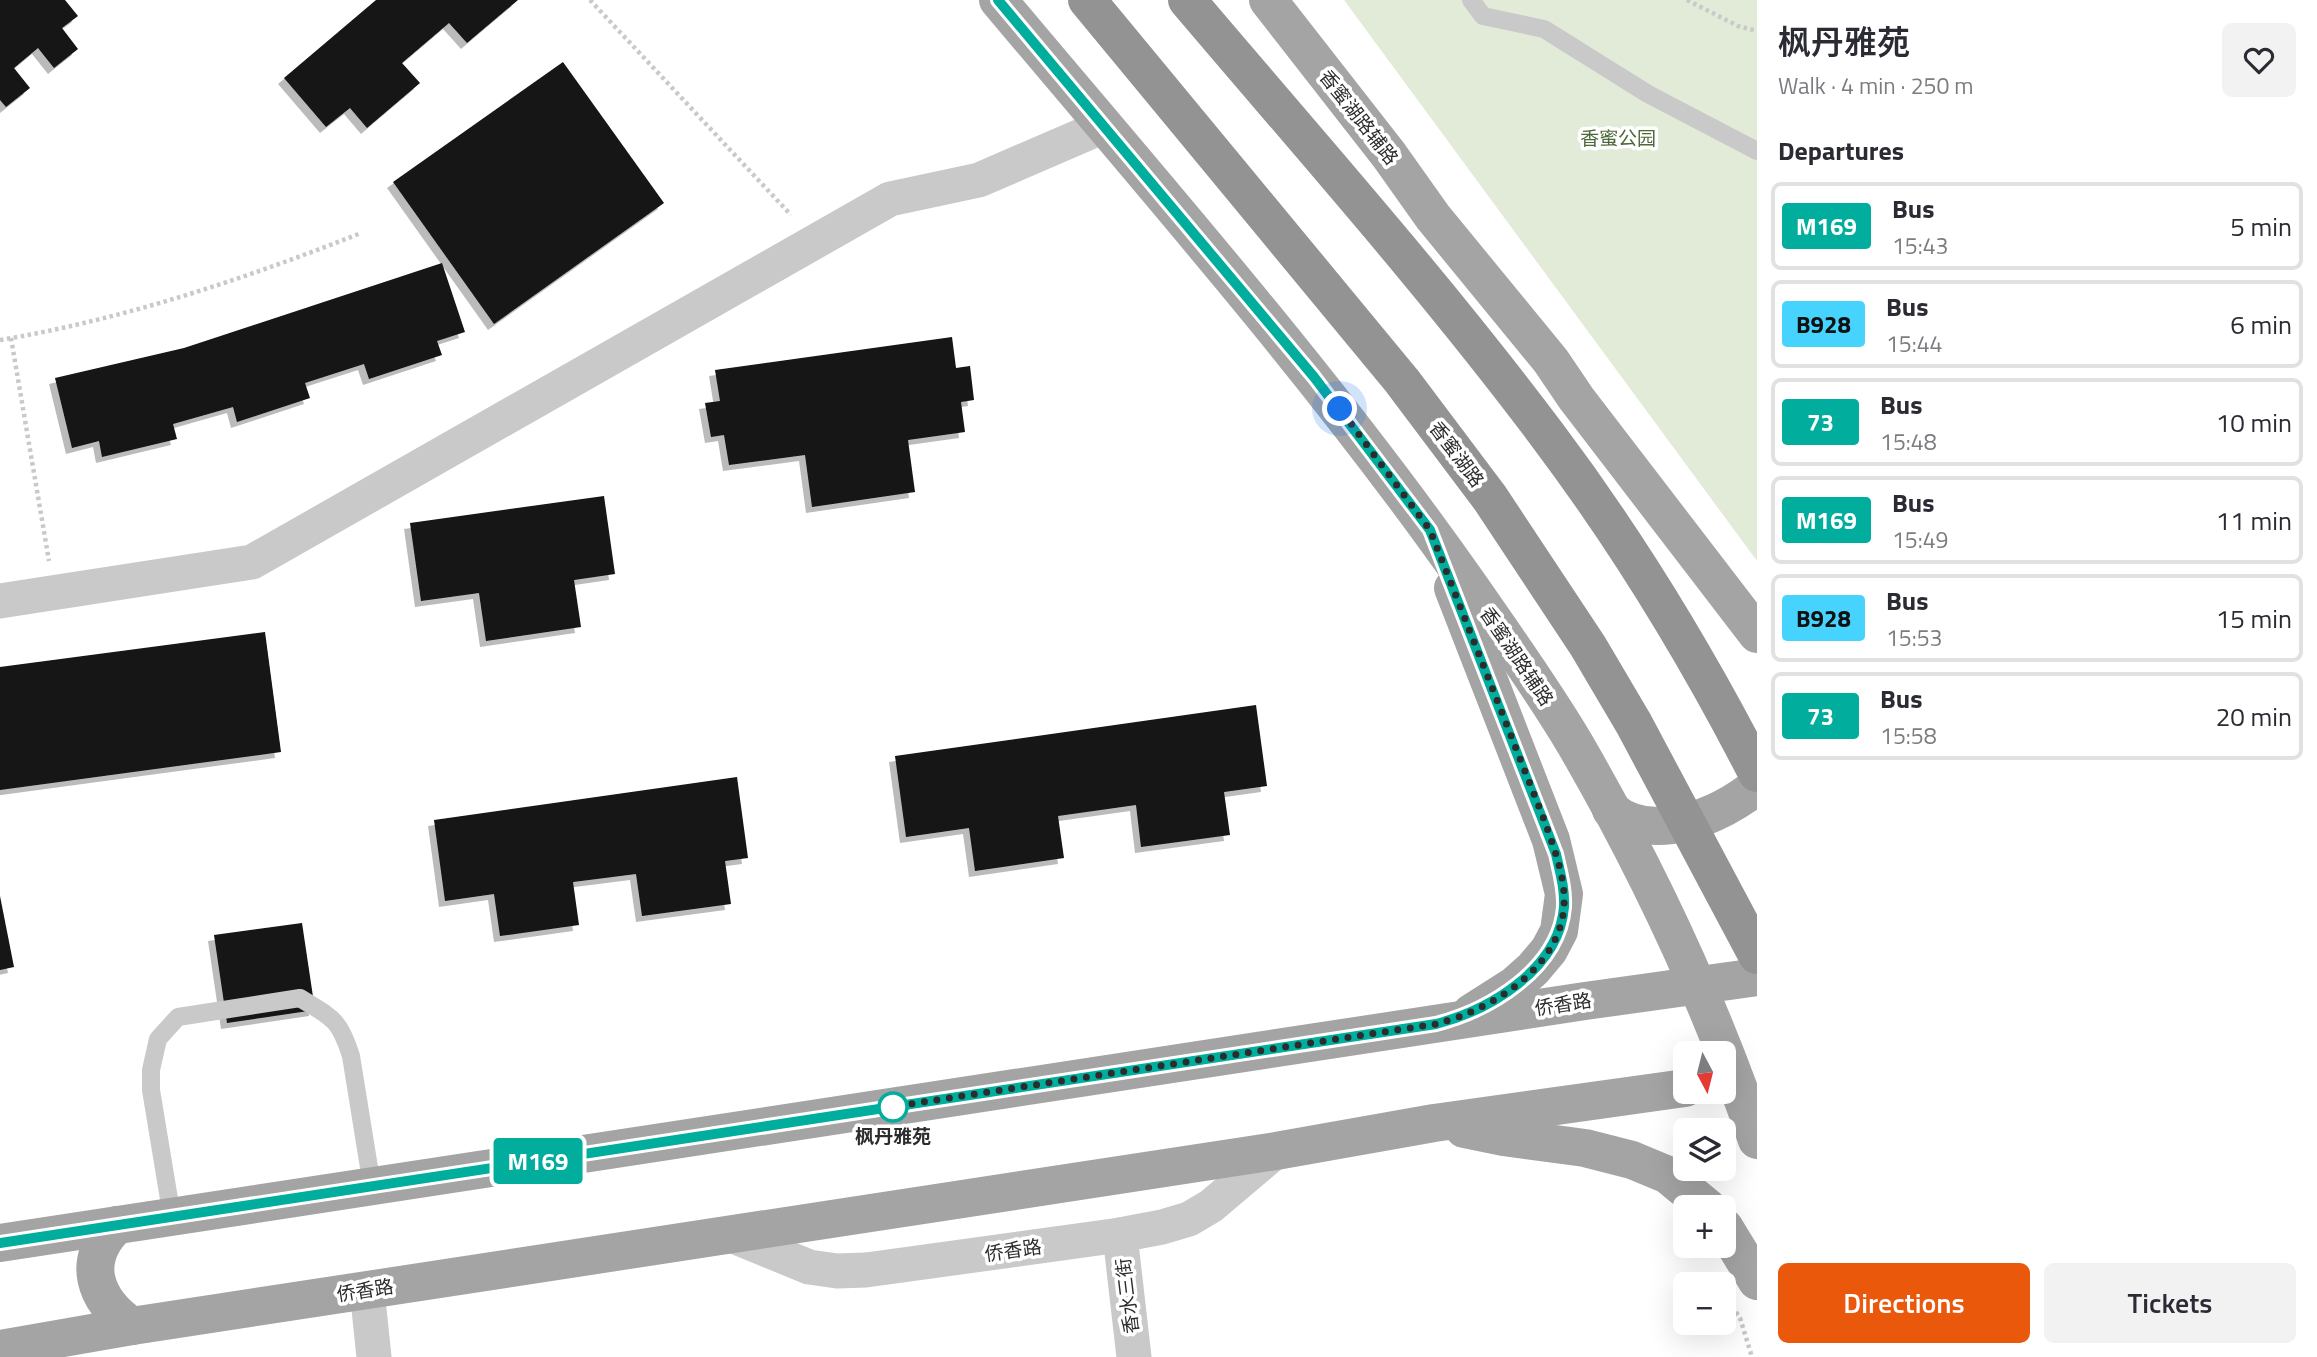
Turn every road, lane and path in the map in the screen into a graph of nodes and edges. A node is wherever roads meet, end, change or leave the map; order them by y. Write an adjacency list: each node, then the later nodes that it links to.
1 (590, 0): 12 (path)
2 (998, 0): 9 (main road, 香蜜湖路辅路)
3 (1087, 0): 22 (highway, 香蜜湖路, bridge)
4 (1187, 0): 19 (highway)
5 (1268, 0): 18 (main road, 香蜜湖路辅路)
6 (1471, 0): 10 (lane)
7 (1687, 0): 8 (path)
8 (1757, 31)
9 (1104, 126): 12 (street); 15 (main road, 香蜜湖路辅路)
10 (1757, 151)
11 (361, 233): 13 (path)
12 (816, 241): 16 (street)
13 (11, 338): 14 (path); 16 (path)
14 (0, 340)
15 (1430, 530): 21 (main road, 香蜜湖路辅路); 25 (main road)
16 (54, 592): 17 (street)
17 (0, 601)
18 (1757, 634)
19 (1757, 773)
20 (1757, 786): 21 (main road)
21 (1611, 810): 24 (main road, 香蜜湖路辅路)
22 (1757, 955)
23 (1757, 977): 24 (main road, 侨香路)
24 (1696, 986): 25 (main road, 侨香路); 26 (main road, 香蜜湖路辅路)
25 (1436, 1024): 31 (main road, 侨香路)
26 (1739, 1080): 29 (main road, 香蜜湖路辅路)
27 (1673, 1090): 28 (main road, 侨香路)
28 (1434, 1124): 30 (main road, 侨香路); 32 (main road)
29 (1757, 1140)
30 (1276, 1151): 35 (main road, 侨香路); 36 (street, 侨香路)
31 (372, 1186): 33 (main road, 侨香路); 33 (lane)
32 (1692, 1195)
33 (172, 1217): 34 (main road, 侨香路)
34 (117, 1225): 37 (main road, 侨香路); 41 (main road)
35 (731, 1234): 36 (street, 侨香路); 39 (main road, 侨香路)
36 (1119, 1235): 44 (street, 香水三街)
37 (0, 1243)
38 (1733, 1258): 40 (main road)
39 (367, 1290): 41 (main road, 侨香路); 43 (street)
40 (1743, 1292): 45 (path)
41 (132, 1326): 42 (main road, 侨香路)
42 (0, 1349)
43 (374, 1357)
44 (1134, 1357)
45 (1752, 1357)

